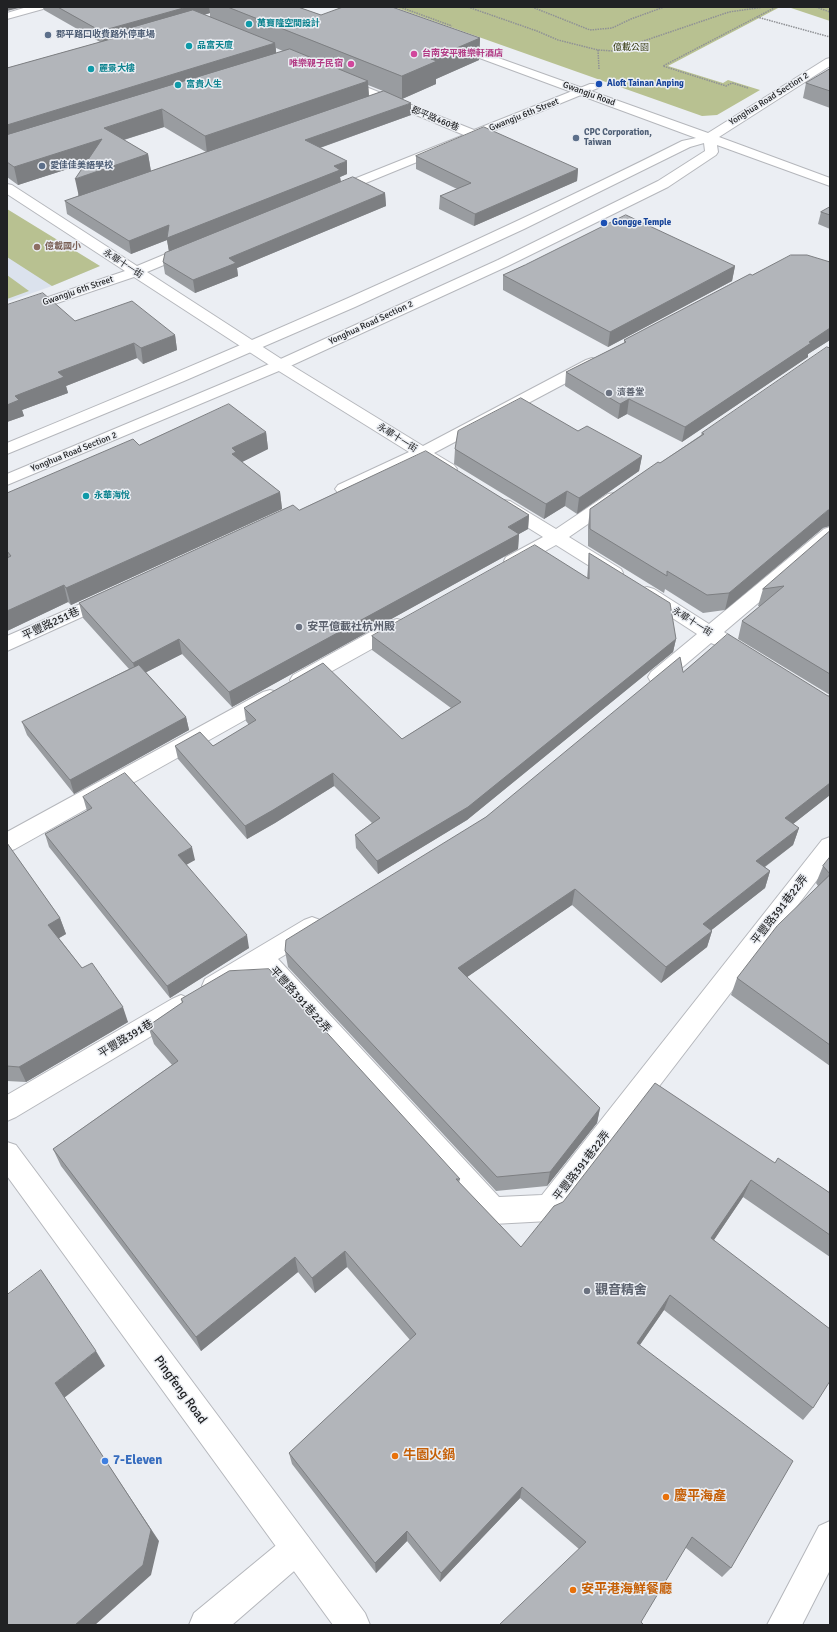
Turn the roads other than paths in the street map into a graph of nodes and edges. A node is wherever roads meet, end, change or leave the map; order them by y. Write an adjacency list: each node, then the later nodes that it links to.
1 (39, 7): 2 (street)
2 (7, 16)
3 (449, 34): 6 (street, Gwangju Road)
4 (828, 64): 9 (street, Yonghua Road Section 2)
5 (327, 75): 7 (street, 郡平路460巷)
6 (588, 89): 9 (street, Gwangju Road); 10 (street, Gwangju 6th Street)
7 (384, 98): 8 (street); 10 (street, 郡平路460巷)
8 (369, 103)
9 (714, 134): 11 (street, Gwangju Road); 12 (street, Gwangju Road); 20 (street, Yonghua Road Section 2); 22 (street, Yonghua Road Section 2)
10 (475, 135): 14 (street, Gwangju 6th Street)
11 (830, 170)
12 (830, 182)
13 (7, 188): 16 (street, 永華十一街)
14 (320, 197)
15 (61, 209): 16 (street)
16 (46, 214): 18 (street, 永華十一街)
17 (202, 245): 18 (street, Gwangju 6th Street)
18 (135, 272): 19 (street, Gwangju 6th Street); 20 (street, 永華十一街)
19 (7, 316)
20 (253, 347): 22 (street, 永華十一街); 23 (street, Yonghua Road Section 2)
21 (604, 357): 24 (street)
22 (280, 365): 24 (street, 永華十一街); 26 (street, Yonghua Road Section 2)
23 (7, 449)
24 (422, 453): 25 (street, 永華十一街); 29 (street)
25 (462, 478)
26 (7, 480)
27 (628, 488): 31 (street)
28 (489, 495): 31 (street, 永華十一街)
29 (329, 496)
30 (830, 532): 35 (street)
31 (556, 537): 32 (street); 35 (street, 永華十一街)
32 (501, 568)
33 (121, 592): 36 (street, 平豐路251巷)
34 (410, 618): 39 (street)
35 (711, 634): 37 (street, 永華十一街); 38 (street)
36 (7, 644)
37 (738, 650)
38 (645, 688)
39 (7, 843)
40 (830, 846): 42 (street, 平豐路391巷22弄)
41 (329, 917): 42 (street, 平豐路391巷)
42 (262, 958): 43 (street, 平豐路391巷)
43 (7, 1109)
44 (7, 1154): 46 (street, Pingfeng Road)
45 (830, 1537): 49 (street)
46 (297, 1548): 47 (street); 48 (street, Pingfeng Road)
47 (206, 1625)
48 (353, 1625)
49 (784, 1625)

